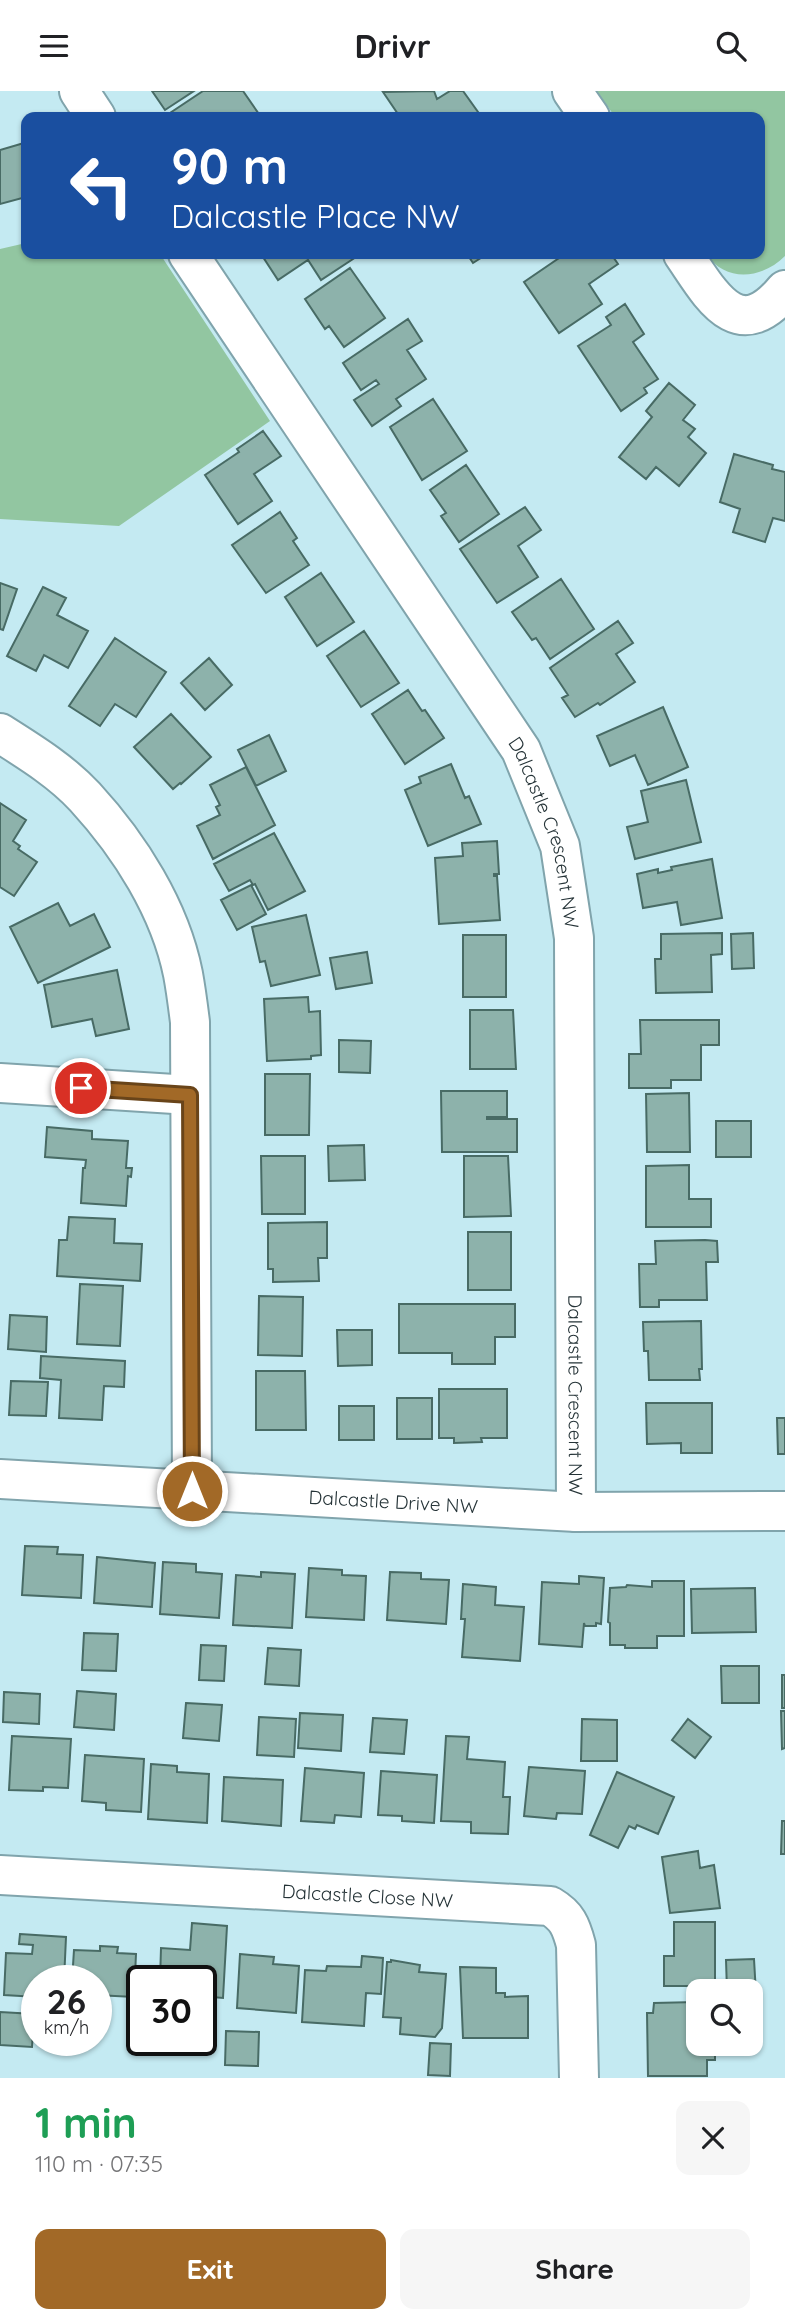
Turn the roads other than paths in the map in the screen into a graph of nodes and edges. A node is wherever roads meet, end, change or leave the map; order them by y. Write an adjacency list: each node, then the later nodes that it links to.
1 (79, 91): 3 (street)
2 (572, 91): 4 (street)
3 (93, 112)
4 (587, 112)
5 (191, 259): 14 (street, Dalcastle Crescent NW)
6 (686, 259): 7 (street)
7 (785, 290)
8 (0, 733): 10 (street)
9 (0, 1083): 10 (street)
10 (190, 1095): 12 (street)
11 (0, 1479): 12 (street, Dalcastle Drive NW)
12 (192, 1491): 14 (street, Dalcastle Drive NW)
13 (785, 1511): 14 (street, Dalcastle Drive NW)
14 (576, 1512)
15 (0, 1875): 16 (street, Dalcastle Close NW)
16 (579, 2078)

